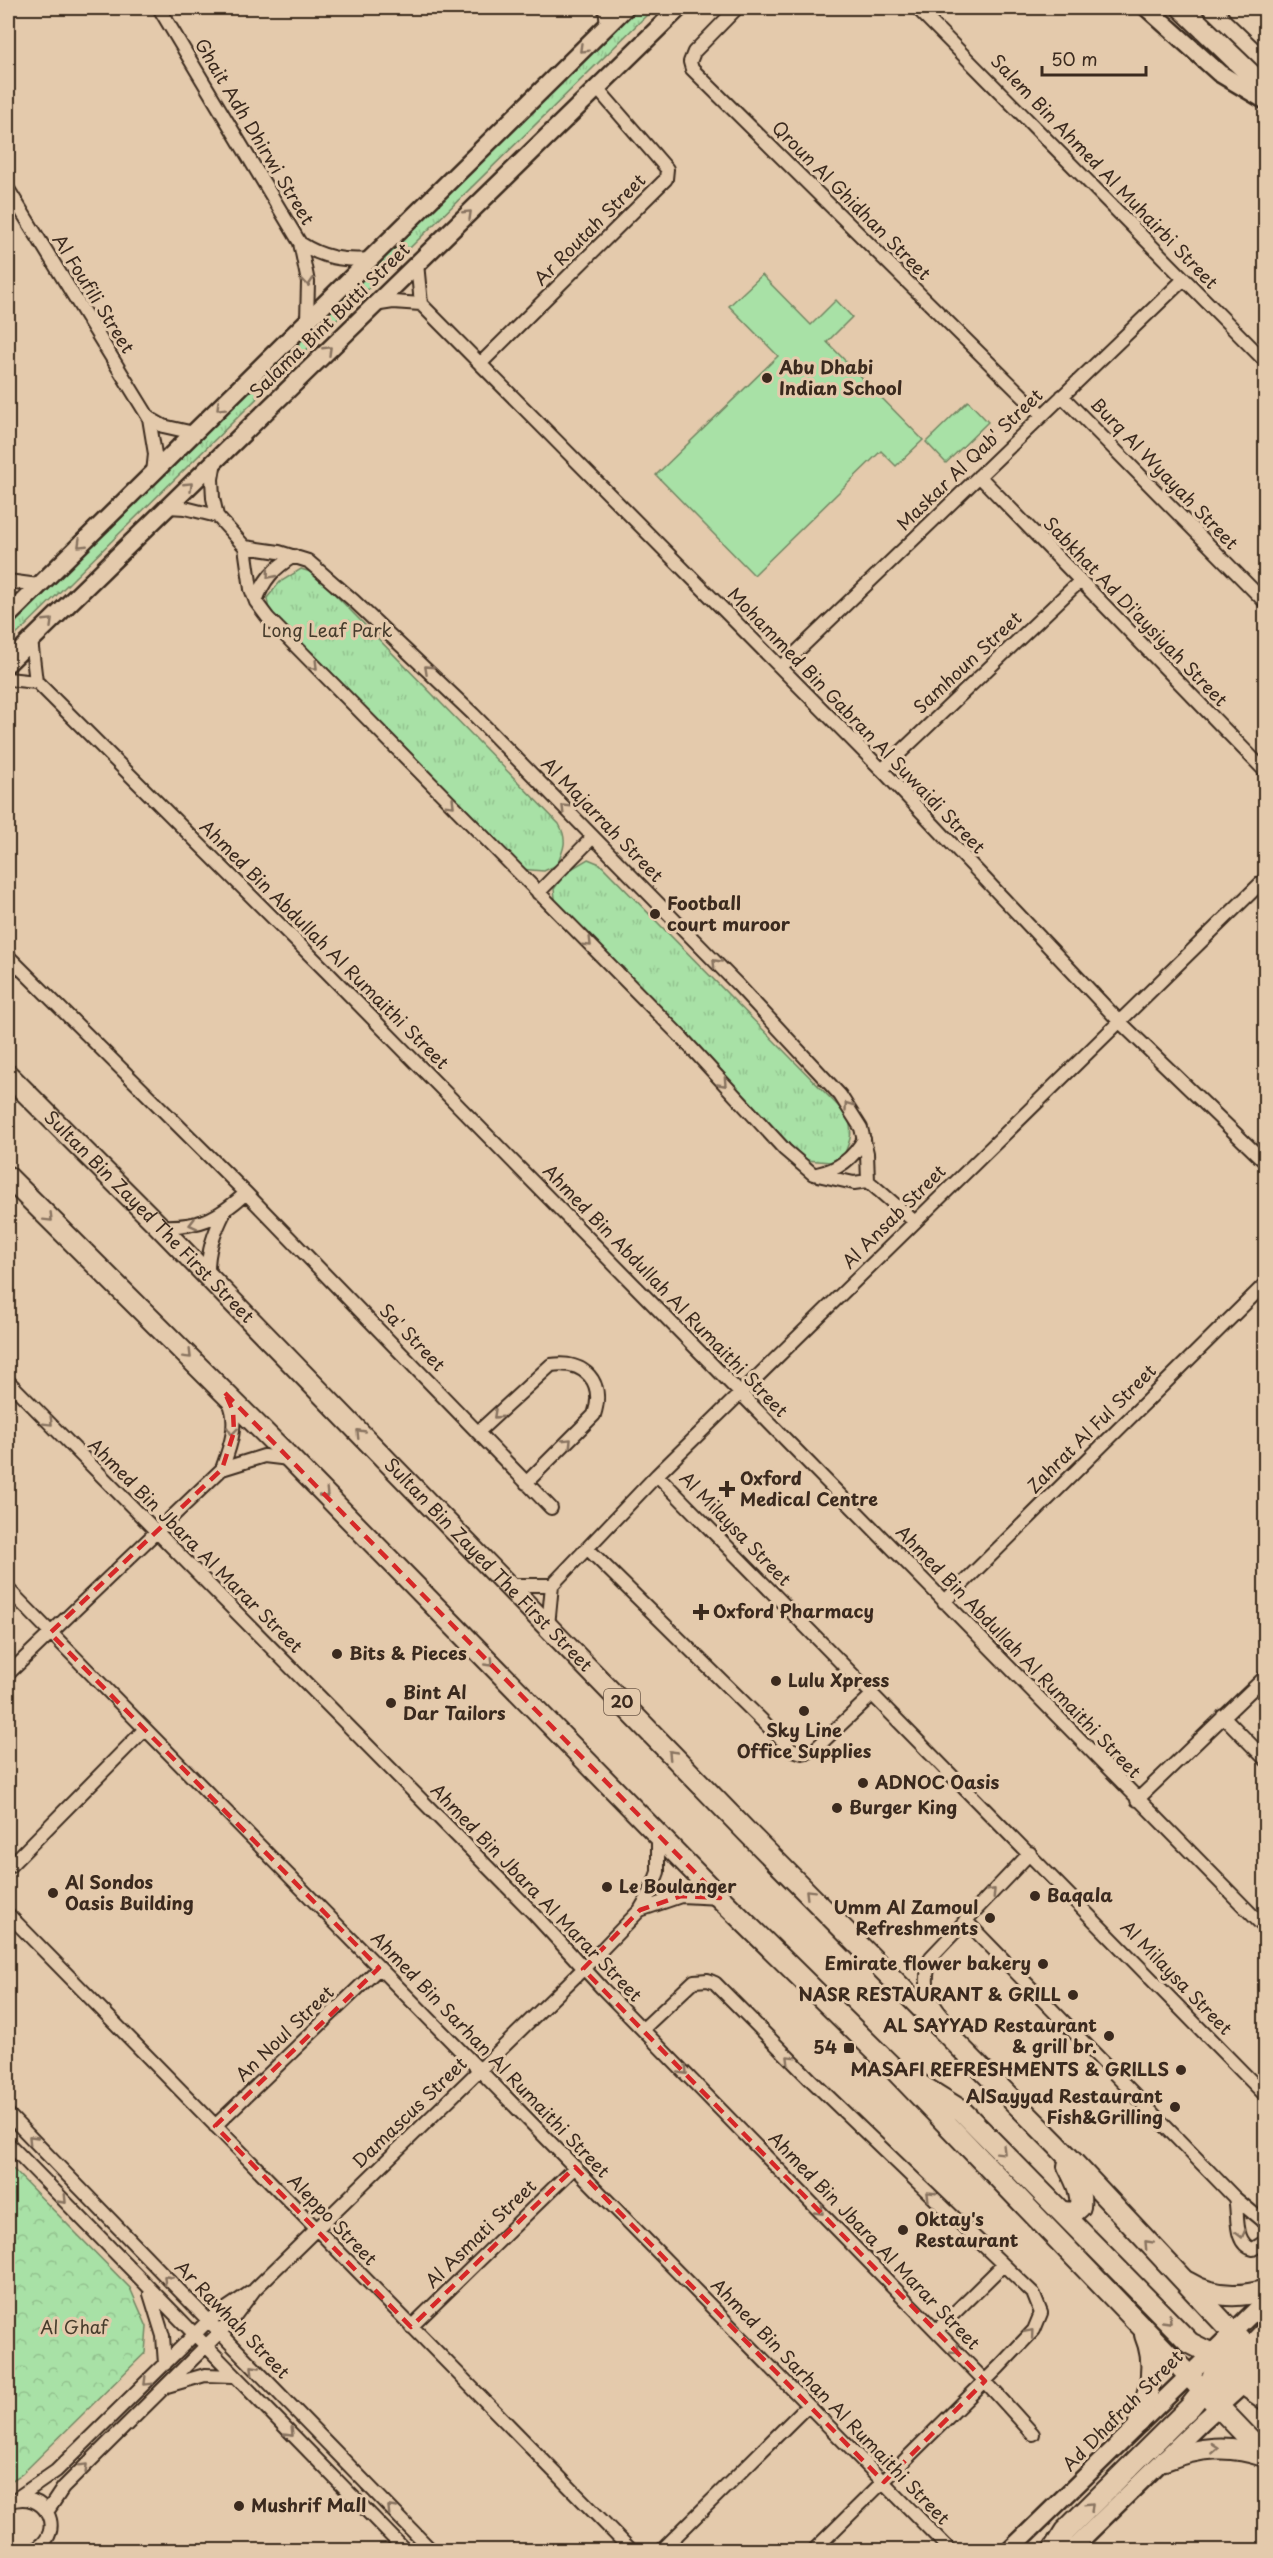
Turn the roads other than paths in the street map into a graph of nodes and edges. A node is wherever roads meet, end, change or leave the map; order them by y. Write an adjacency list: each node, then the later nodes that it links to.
1 (159, 8): 16 (street, Ghait Adh Dhirwi Street)
2 (605, 8): 10 (street)
3 (625, 8): 10 (main road, Salama Bint Butti Street)
4 (679, 8): 12 (main road, Salama Bint Butti Street)
5 (737, 8): 26 (street, Qroun Al Ghidhan Street)
6 (916, 8): 19 (street, Salem Bin Ahmed Al Muhairbi Street)
7 (1147, 8): 14 (main road)
8 (1182, 8): 13 (main road)
9 (1238, 8): 11 (main road)
10 (607, 26): 17 (main road, Salama Bint Butti Street, one-way to 17)
11 (1266, 35)
12 (597, 88): 18 (main road, Salama Bint Butti Street, one-way to 12); 24 (street, Ar Routah Street)
13 (1266, 88)
14 (1266, 101)
15 (8, 189): 27 (street, Al Foufili Street)
16 (300, 243): 17 (street, Ghait Adh Dhirwi Street); 22 (street, Ghait Adh Dhirwi Street, one-way to 22)
17 (370, 259): 22 (main road, Salama Bint Butti Street)
18 (417, 263): 20 (street); 21 (main road, Salama Bint Butti Street)
19 (1184, 279): 23 (street, Salem Bin Ahmed Al Muhairbi Street); 25 (street, Maskar Al Qab' Street)
20 (421, 304): 21 (street); 24 (street, Mohammed Bin Gabran Al Suwaidi Street)
21 (374, 305): 29 (main road, Salama Bint Butti Street, one-way to 21)
22 (307, 321): 28 (main road, Salama Bint Butti Street, one-way to 28)
23 (1266, 362)
24 (480, 364): 44 (street, Mohammed Bin Gabran Al Suwaidi Street)
25 (1062, 396): 26 (street, Maskar Al Qab' Street); 40 (street, Burq Al Wyayah Street)
26 (1042, 416): 31 (street, Maskar Al Qab' Street)
27 (149, 418): 28 (street); 30 (street, Al Foufili Street)
28 (194, 432): 30 (main road, Salama Bint Butti Street)
29 (214, 461): 32 (main road, Salama Bint Butti Street, one-way to 29); 33 (street)
30 (153, 473): 38 (main road, Salama Bint Butti Street, one-way to 38)
31 (979, 477): 37 (street, Sabkhat Ad Di'aysiyah Street); 44 (street, Maskar Al Qab' Street)
32 (168, 507): 33 (street); 42 (main road, Salama Bint Butti Street, one-way to 32)
33 (217, 516): 34 (street)
34 (245, 547): 35 (street, Al Majarrah Street); 39 (street)
35 (294, 556): 39 (street, one-way to 39); 49 (street, Al Majarrah Street, one-way to 35)
36 (8, 581): 38 (street)
37 (1079, 582): 47 (street, Samhoun Street); 48 (street, Sabkhat Ad Di'aysiyah Street)
38 (39, 585): 41 (main road, Salama Bint Butti Street)
39 (256, 602): 51 (street, one-way to 51)
40 (1266, 603)
41 (8, 616)
42 (31, 640): 43 (main road, Salama Bint Butti Street); 46 (street)
43 (8, 663)
44 (781, 667): 47 (street, Mohammed Bin Gabran Al Suwaidi Street)
45 (8, 679): 46 (street)
46 (36, 682): 68 (street, Ahmed Bin Abdullah Al Rumaithi Street)
47 (882, 770): 53 (street, Mohammed Bin Gabran Al Suwaidi Street)
48 (1266, 772)
49 (593, 837): 51 (street); 55 (street, Al Majarrah Street, one-way to 49)
50 (1266, 878): 53 (street, Al Ansab Street)
51 (538, 892): 57 (street, one-way to 57)
52 (8, 956): 60 (street, Sa' Street)
53 (1119, 1021): 56 (street, Mohammed Bin Gabran Al Suwaidi Street); 62 (street, Al Ansab Street)
54 (8, 1075): 63 (main road, Sultan Bin Zayed The First Street / 20)
55 (864, 1138): 57 (street); 59 (street, Al Majarrah Street)
56 (1266, 1163)
57 (813, 1174): 59 (street)
58 (8, 1177): 67 (main road, one-way to 67)
59 (868, 1181): 62 (street)
60 (246, 1193): 61 (street); 69 (street, Sa' Street)
61 (225, 1211): 63 (street, one-way to 63); 64 (street)
62 (915, 1222): 68 (street, Al Ansab Street)
63 (159, 1226): 64 (main road, Sultan Bin Zayed The First Street / 20)
64 (207, 1277): 77 (main road, Sultan Bin Zayed The First Street / 20, one-way to 64)
65 (1266, 1283): 80 (street, Zahrat Al Ful Street)
66 (8, 1381): 75 (street, Ahmed Bin Jbara Al Marar Street, one-way to 75)
67 (225, 1393): 70 (main road); 71 (street, one-way to 71)
68 (740, 1394): 72 (street, Al Ansab Street); 80 (street, Ahmed Bin Abdullah Al Rumaithi Street)
69 (478, 1432): 73 (street, Sa' Street); 73 (street, one-way to 69)
70 (291, 1459): 71 (street); 90 (main road, one-way to 90)
71 (222, 1469): 75 (street)
72 (657, 1475): 76 (street, Al Ansab Street); 85 (street, Al Milaysa Street)
73 (526, 1483): 74 (street, Sa' Street)
74 (551, 1508)
75 (155, 1533): 82 (street); 99 (street, Ahmed Bin Jbara Al Marar Street)
76 (587, 1548): 78 (street, Al Ansab Street); 85 (street)
77 (508, 1585): 78 (street); 81 (main road, Sultan Bin Zayed The First Street / 20)
78 (552, 1586): 81 (street)
79 (8, 1589): 82 (street, Ahmed Bin Sarhan Al Rumaithi Street)
80 (944, 1602): 89 (street, Ahmed Bin Abdullah Al Rumaithi Street)
81 (548, 1626): 103 (main road, Sultan Bin Zayed The First Street / 20, one-way to 81)
82 (50, 1633): 83 (street); 87 (street, Ahmed Bin Sarhan Al Rumaithi Street)
83 (8, 1674)
84 (1266, 1676): 86 (street)
85 (872, 1695): 91 (street, Al Milaysa Street)
86 (1222, 1716): 88 (street); 89 (street)
87 (145, 1729): 92 (street); 98 (street, Ahmed Bin Sarhan Al Rumaithi Street)
88 (1266, 1760)
89 (1137, 1800): 97 (street, Ahmed Bin Abdullah Al Rumaithi Street)
90 (658, 1836): 93 (main road); 94 (street, Damascus Street)
91 (1030, 1853): 96 (street, one-way to 91); 104 (street, Al Milaysa Street)
92 (8, 1868)
93 (720, 1898): 94 (street, Damascus Street); 101 (main road)
94 (640, 1910): 99 (street, Damascus Street)
95 (8, 1914): 106 (street, Aleppo Street)
96 (965, 1920): 103 (street); 110 (street)
97 (1266, 1929)
98 (379, 1968): 102 (street, Ahmed Bin Sarhan Al Rumaithi Street); 106 (street, An Noul Street)
99 (584, 1969): 100 (street, Ahmed Bin Jbara Al Marar Street); 102 (street, Damascus Street)
100 (643, 2029): 115 (street, one-way to 100); 123 (street, Ahmed Bin Jbara Al Marar Street, one-way to 123)
101 (890, 2065): 111 (main road, one-way to 111); 125 (main road)
102 (480, 2070): 109 (street, Ahmed Bin Sarhan Al Rumaithi Street); 113 (street, Damascus Street)
103 (1002, 2089): 108 (main road, Sultan Bin Zayed The First Street / 20)
104 (1266, 2096)
105 (8, 2114): 121 (street, Ar Rawhah Street, one-way to 105)
106 (215, 2126): 113 (street, Aleppo Street)
107 (8, 2143): 118 (street, Ar Rawhah Street, one-way to 118)
108 (1057, 2145): 111 (main road); 116 (main road, Sultan Bin Zayed The First Street / 20, one-way to 108)
109 (575, 2167): 122 (street, Al Asmati Street); 139 (street, Ahmed Bin Sarhan Al Rumaithi Street)
110 (1235, 2198): 112 (street); 114 (street, one-way to 114)
111 (1063, 2212): 131 (main road, one-way to 131)
112 (1266, 2224)
113 (316, 2230): 117 (street, Damascus Street); 122 (street, Aleppo Street)
114 (1266, 2241)
115 (1003, 2265): 123 (street); 135 (street, one-way to 115)
116 (1176, 2275): 119 (main road); 127 (main road, Sultan Bin Zayed The First Street / 20)
117 (255, 2289): 121 (street, Damascus Street); 126 (street, Damascus Street)
118 (149, 2290): 128 (street, Ar Rawhah Street); 130 (street)
119 (1266, 2290)
120 (1266, 2300): 127 (main road, Ad Dhafrah Street)
121 (208, 2321): 126 (street, Ar Rawhah Street); 128 (street, Damascus Street)
122 (411, 2327): 152 (street, Aleppo Street)
123 (937, 2331): 135 (street, Ahmed Bin Jbara Al Marar Street, one-way to 135)
124 (1266, 2331): 131 (main road)
125 (1144, 2332): 133 (main road); 141 (main road)
126 (219, 2333): 129 (street, Damascus Street); 151 (street, Ar Rawhah Street, one-way to 126)
127 (1232, 2333): 131 (main road, Sultan Bin Zayed The First Street / 20); 131 (main road, Ad Dhafrah Street)
128 (193, 2335): 129 (street, Ar Rawhah Street); 130 (street, Damascus Street)
129 (205, 2347): 134 (street, Ar Rawhah Street); 136 (street, Damascus Street)
130 (165, 2364): 146 (street, Damascus Street, one-way to 146)
131 (1230, 2365): 132 (main road, Sultan Bin Zayed The First Street / 20); 132 (main road); 133 (main road); 137 (main road); 138 (main road); 140 (main road)
132 (1265, 2366)
133 (1186, 2375): 137 (main road); 141 (main road, Ad Dhafrah Street)
134 (233, 2376): 136 (street); 150 (street, Ar Rawhah Street, one-way to 150)
135 (985, 2380): 142 (street, Ahmed Bin Jbara Al Marar Street); 145 (street)
136 (163, 2387): 147 (street, Damascus Street, one-way to 136)
137 (1203, 2391): 140 (main road); 157 (main road, one-way to 137)
138 (1266, 2400)
139 (808, 2405): 145 (street, Ahmed Bin Sarhan Al Rumaithi Street); 153 (street)
140 (1218, 2406): 143 (main road); 144 (main road)
141 (1139, 2422): 156 (main road, Ad Dhafrah Street)
142 (1033, 2434)
143 (1266, 2456): 144 (main road, one-way to 143)
144 (1165, 2460): 158 (main road)
145 (884, 2482): 148 (street, Ahmed Bin Sarhan Al Rumaithi Street); 154 (street)
146 (12, 2500): 147 (street)
147 (47, 2512): 149 (street)
148 (947, 2548): 155 (street, Ahmed Bin Sarhan Al Rumaithi Street)
149 (34, 2550)
150 (405, 2550)
151 (431, 2550)
152 (631, 2550)
153 (662, 2550)
154 (814, 2550)
155 (959, 2550)
156 (1010, 2550)
157 (1053, 2550)
158 (1071, 2550)

